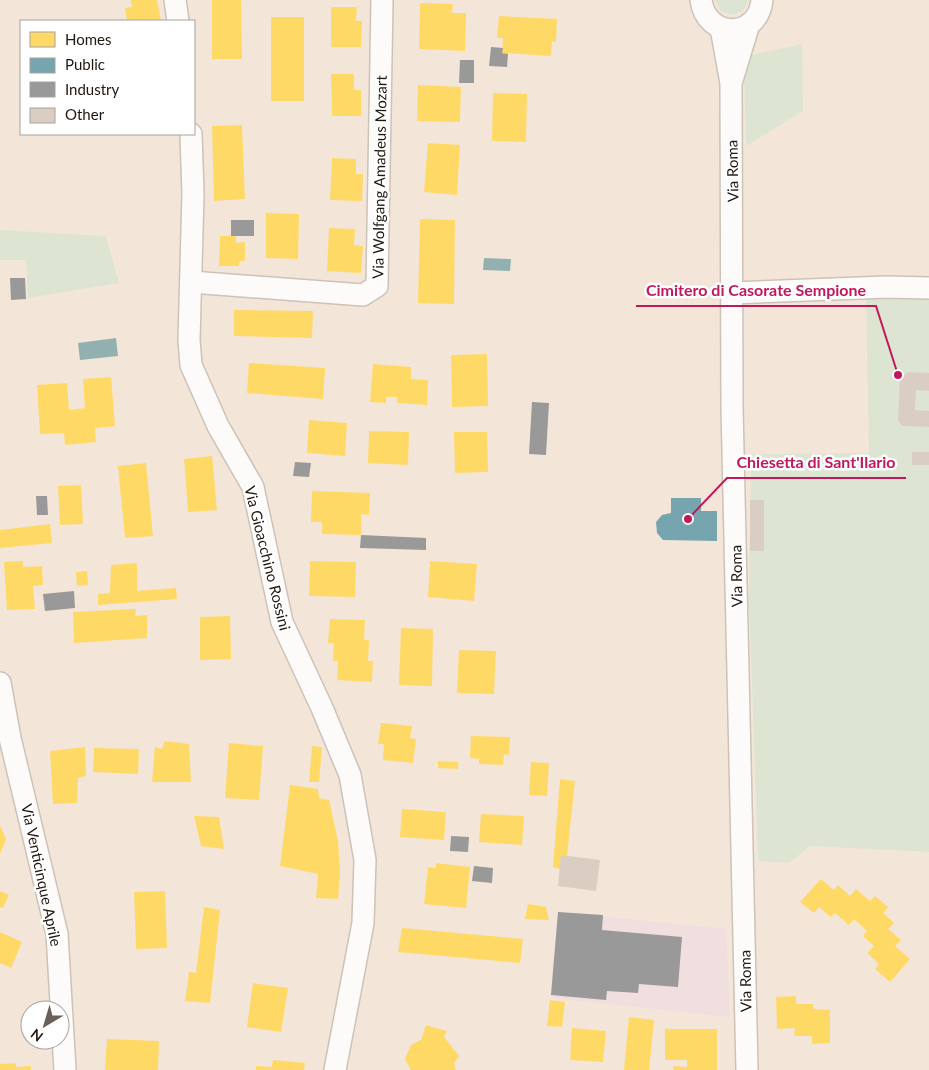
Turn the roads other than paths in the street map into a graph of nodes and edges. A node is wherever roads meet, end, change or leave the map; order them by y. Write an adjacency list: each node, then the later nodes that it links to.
1 (175, 0): 6 (street)
2 (382, 0): 11 (street, Via Wolfgang Amadeus Mozart)
3 (685, 0): 5 (street)
4 (762, 0): 7 (street, Via Roma)
5 (702, 6): 8 (street)
6 (178, 20)
7 (750, 24): 8 (street); 9 (street, Via Roma)
8 (721, 28): 9 (street, Via Roma)
9 (732, 82): 13 (street, Via Roma)
10 (191, 135): 11 (street, Via Gioacchino Rossini)
11 (191, 282): 17 (street, Via Gioacchino Rossini)
12 (929, 288): 13 (street)
13 (734, 293): 18 (street, Via Roma)
14 (0, 688): 15 (street, Via Venticinque Aprile)
15 (5, 736): 16 (street, Via Venticinque Aprile)
16 (65, 1070)
17 (335, 1070)
18 (747, 1070)

